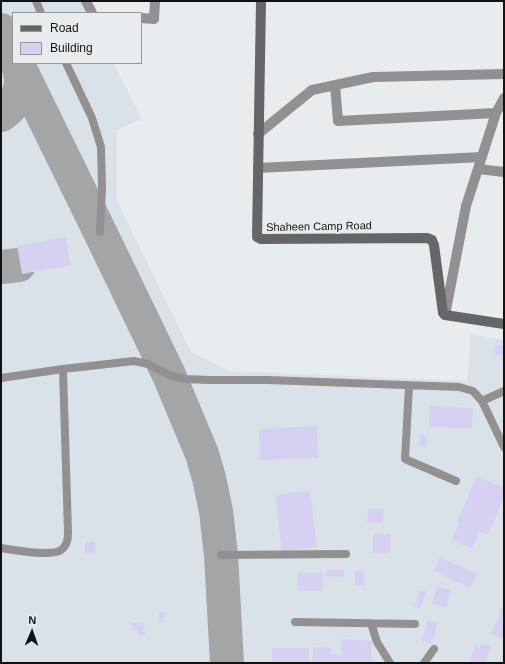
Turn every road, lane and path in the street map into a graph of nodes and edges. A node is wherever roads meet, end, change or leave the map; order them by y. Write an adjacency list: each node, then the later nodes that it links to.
1 (36, 1): 5 (lane)
2 (86, 1): 6 (street)
3 (155, 1): 7 (street)
4 (261, 1): 13 (street, Shaheen Camp Road)
5 (41, 12)
6 (92, 12)
7 (142, 18)
8 (66, 64): 18 (lane)
9 (504, 74): 10 (street)
10 (335, 86): 12 (street); 13 (street)
11 (504, 98): 12 (street)
12 (496, 113): 14 (street)
13 (258, 134): 15 (street, Shaheen Camp Road)
14 (482, 157): 15 (street); 16 (street)
15 (258, 168): 19 (street, Shaheen Camp Road)
16 (478, 169): 17 (street); 19 (street)
17 (504, 172)
18 (100, 232)
19 (445, 315): 20 (street)
20 (504, 324)
21 (63, 369): 22 (lane); 23 (lane); 28 (lane)
22 (1, 378)
23 (409, 386): 25 (lane); 27 (lane)
24 (504, 391): 25 (lane)
25 (482, 401): 26 (lane)
26 (504, 447)
27 (456, 481)
28 (1, 548)
29 (346, 554): 30 (lane)
30 (221, 555)
31 (295, 622): 32 (lane)
32 (371, 623): 33 (lane); 35 (lane)
33 (415, 624)
34 (434, 649): 36 (lane)
35 (390, 663)
36 (424, 663)

